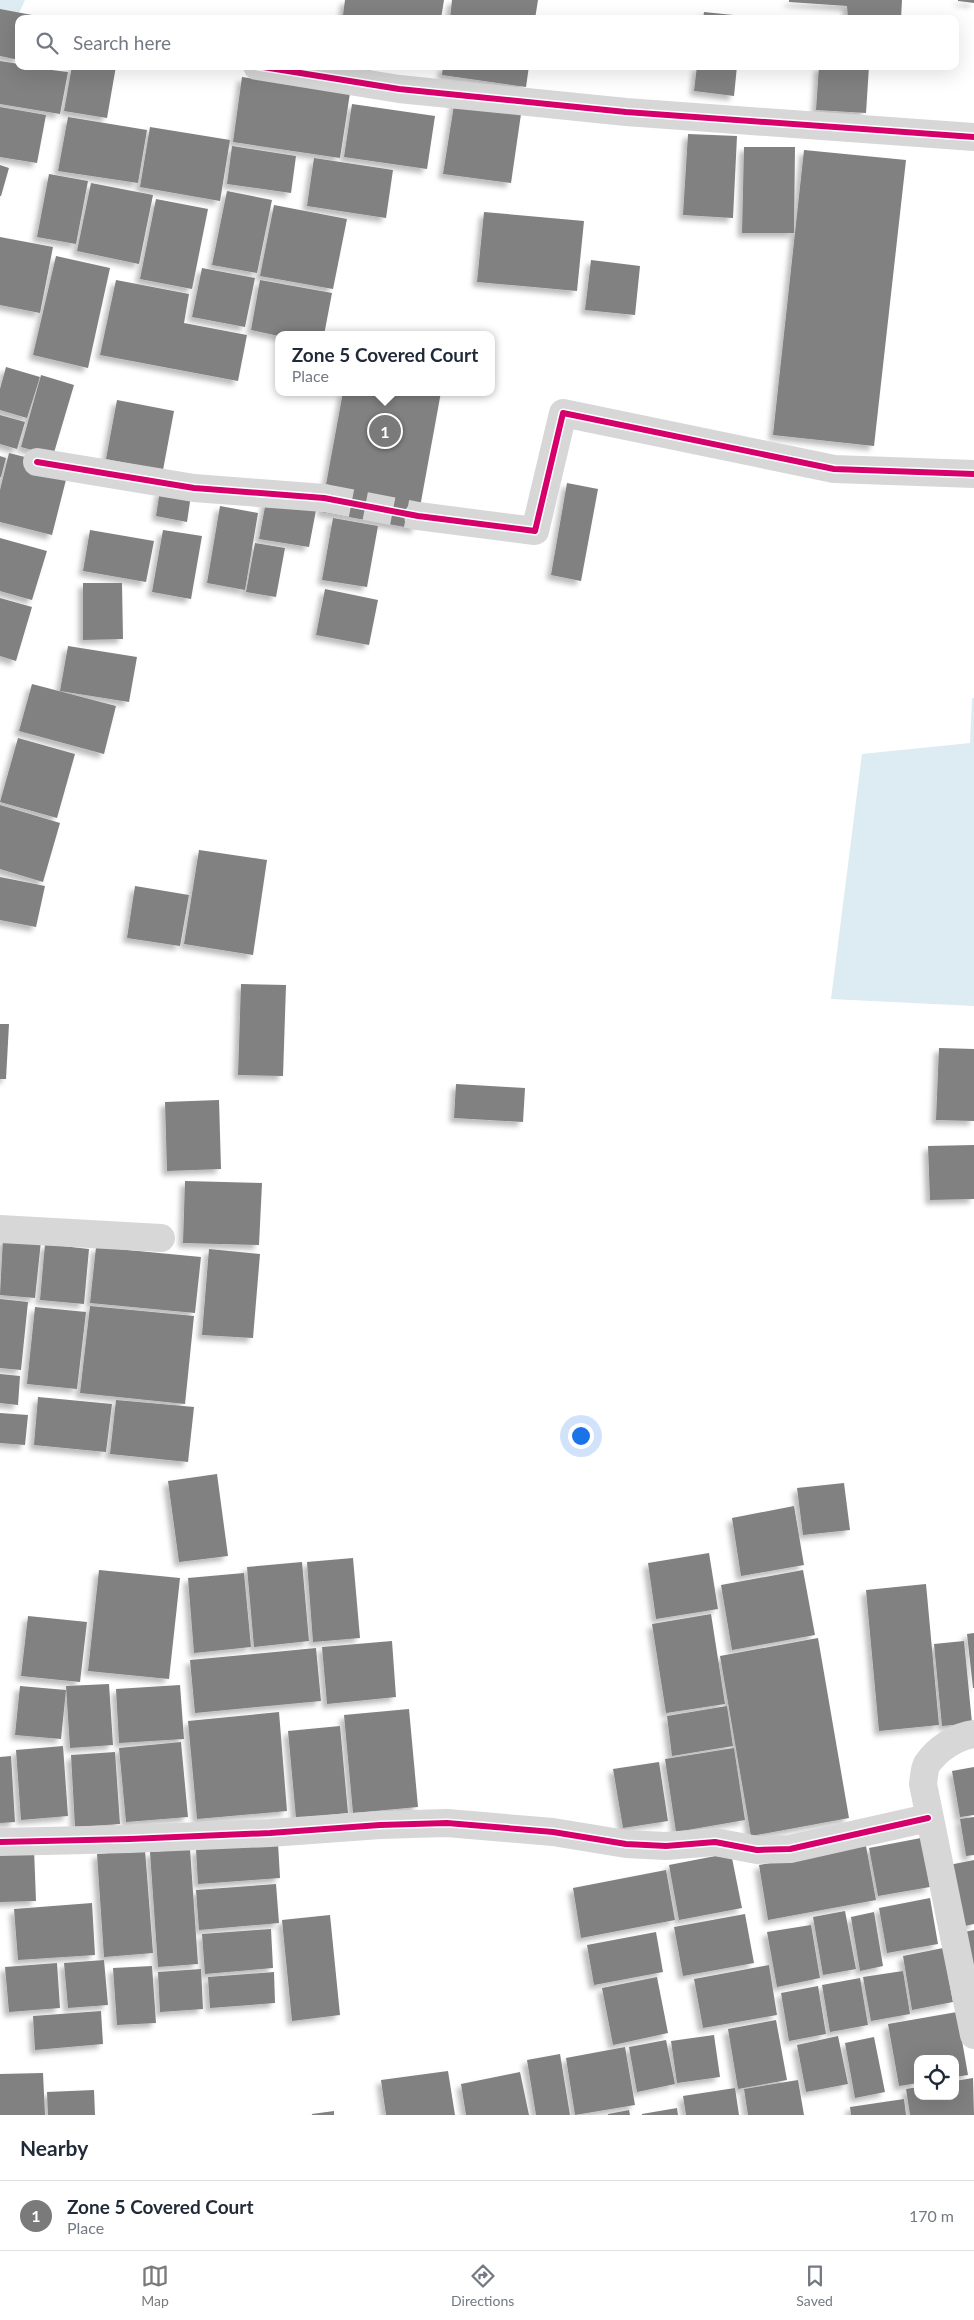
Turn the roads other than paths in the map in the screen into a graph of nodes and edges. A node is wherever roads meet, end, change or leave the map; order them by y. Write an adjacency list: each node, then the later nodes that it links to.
1 (282, 70): 2 (street)
2 (974, 137)
3 (37, 462): 5 (street)
4 (974, 474): 6 (street)
5 (324, 498)
6 (418, 516)
7 (0, 1229): 8 (street)
8 (161, 1238)
9 (974, 1734): 10 (street)
10 (928, 1818): 11 (street); 12 (street)
11 (0, 1842)
12 (974, 2035)

